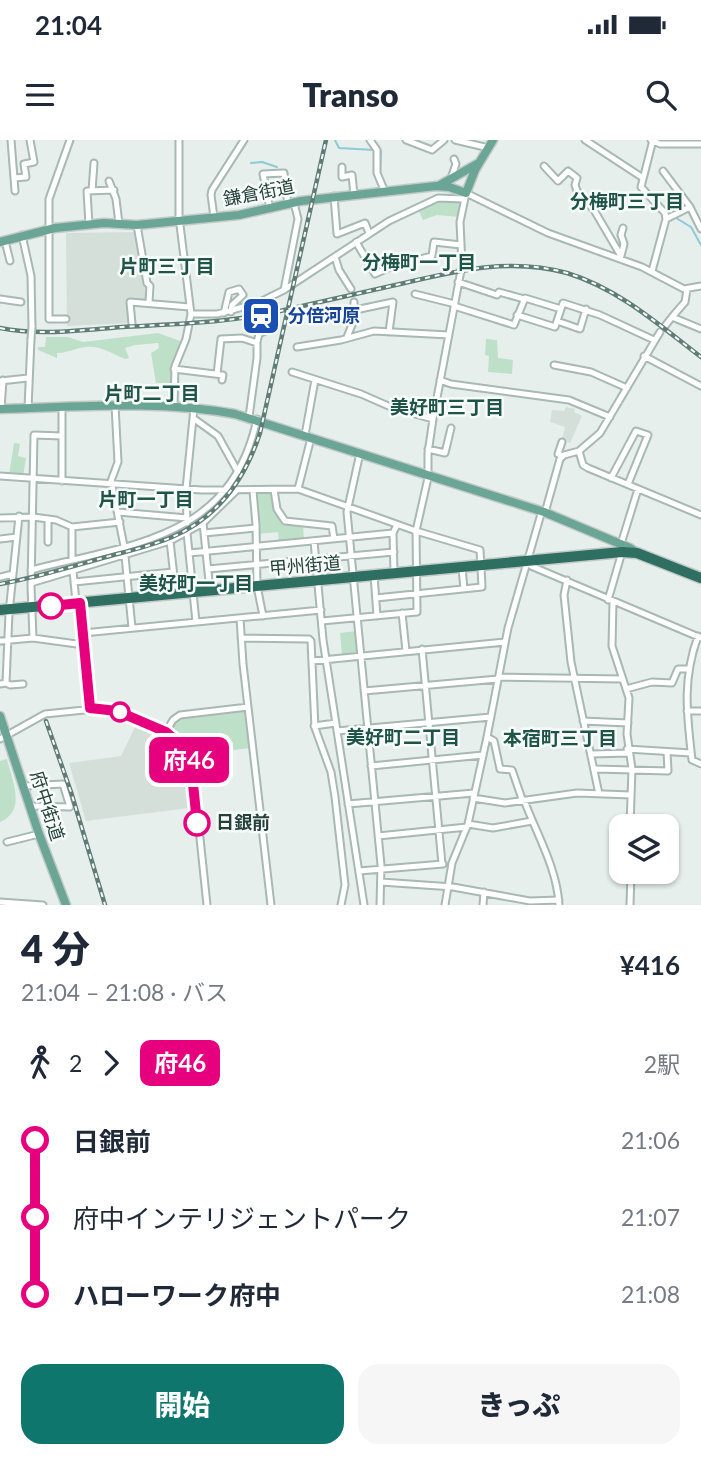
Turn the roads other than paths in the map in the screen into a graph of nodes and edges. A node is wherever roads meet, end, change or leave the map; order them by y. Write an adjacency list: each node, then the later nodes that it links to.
1 (11, 140): 20 (street)
2 (30, 140): 20 (street)
3 (70, 140): 42 (street)
4 (179, 140): 37 (street)
5 (244, 140): 35 (street)
6 (370, 140): 28 (street)
7 (406, 140): 8 (street)
8 (444, 140)
9 (455, 140): 12 (street)
10 (585, 140): 21 (street)
11 (653, 140): 13 (street); 21 (street)
12 (491, 144): 15 (main road)
13 (701, 144)
14 (454, 159): 23 (street)
15 (480, 162): 23 (main road); 30 (main road)
16 (94, 163): 27 (street)
17 (544, 166): 50 (street)
18 (342, 167): 29 (street)
19 (663, 171): 33 (street)
20 (14, 178): 26 (street)
21 (643, 178): 36 (street)
22 (109, 181): 25 (street)
23 (450, 181): 24 (main road)
24 (440, 185): 28 (main road, 鎌倉街道); 30 (main road, 鎌倉街道)
25 (114, 190): 27 (street); 38 (street)
26 (15, 191)
27 (92, 191): 39 (street)
28 (385, 192): 29 (main road, 鎌倉街道)
29 (354, 195): 31 (main road, 鎌倉街道)
30 (465, 196): 44 (street); 48 (street); 50 (street)
31 (334, 197): 32 (main road, 鎌倉街道); 44 (street)
32 (291, 204): 34 (main road, 鎌倉街道); 34 (street); 57 (street)
33 (690, 207): 36 (street); 43 (street)
34 (270, 209): 35 (main road, 鎌倉街道)
35 (214, 217): 37 (main road, 鎌倉街道)
36 (666, 219): 52 (street)
37 (179, 220): 40 (main road, 鎌倉街道); 69 (street)
38 (118, 224): 39 (main road, 鎌倉街道); 40 (main road, 鎌倉街道)
39 (89, 225): 42 (main road, 鎌倉街道)
40 (138, 225): 63 (street)
41 (623, 228): 50 (street)
42 (48, 229): 45 (main road, 鎌倉街道); 75 (street)
43 (701, 229)
44 (369, 233): 47 (street)
45 (22, 235): 46 (main road, 鎌倉街道); 93 (street, bridge)
46 (2, 242): 51 (street)
47 (356, 242): 48 (street); 49 (street)
48 (461, 245): 53 (street)
49 (335, 257): 55 (street); 57 (street)
50 (620, 258): 52 (street)
51 (10, 261)
52 (652, 271): 56 (street)
53 (458, 282): 61 (street); 66 (street)
54 (701, 285): 56 (street)
55 (351, 289)
56 (687, 289): 74 (street)
57 (284, 290): 71 (street)
58 (415, 294): 66 (street)
59 (0, 299): 62 (street)
60 (227, 299): 65 (street); 65 (street); 72 (street)
61 (524, 299): 67 (street); 73 (street)
62 (21, 302)
63 (149, 302): 69 (street); 78 (street)
64 (354, 302): 70 (street)
65 (234, 303): 71 (street)
66 (454, 305): 73 (street); 83 (street)
67 (561, 309): 68 (street); 76 (street)
68 (586, 309): 76 (street); 85 (street)
69 (191, 310): 72 (street); 90 (street)
70 (355, 310): 81 (street); 84 (street)
71 (231, 312): 72 (street)
72 (224, 313)
73 (517, 315): 76 (street)
74 (672, 317): 79 (street); 80 (street)
75 (66, 319)
76 (557, 321)
77 (268, 323): 86 (street)
78 (132, 324)
79 (665, 326)
80 (701, 329)
81 (389, 331): 83 (street); 84 (street)
82 (660, 332): 85 (street)
83 (449, 335): 96 (street)
84 (347, 337): 87 (street)
85 (654, 340): 88 (street)
86 (257, 343): 92 (street); 108 (street)
87 (297, 346)
88 (644, 356): 98 (street); 99 (street)
89 (554, 365): 99 (street)
90 (174, 369): 92 (street); 102 (street)
91 (292, 372): 95 (street)
92 (216, 374): 94 (street)
93 (28, 378): 97 (street); 103 (street)
94 (222, 380)
95 (315, 380): 109 (street); 112 (street)
96 (440, 380): 106 (street); 109 (street)
97 (2, 381): 105 (street)
98 (701, 386)
99 (627, 388): 106 (street)
100 (115, 405): 101 (main road); 102 (main road); 124 (street)
101 (62, 407): 103 (main road); 111 (street)
102 (174, 407): 104 (main road)
103 (28, 408): 105 (main road)
104 (194, 408): 107 (street); 108 (main road)
105 (1, 409)
106 (610, 417): 115 (street)
107 (193, 418): 118 (street); 126 (street)
108 (253, 418): 112 (main road); 118 (street)
109 (433, 419): 114 (street)
110 (451, 428): 114 (street)
111 (62, 436): 122 (street); 123 (street)
112 (308, 436): 116 (main road); 127 (street)
113 (562, 442): 117 (street)
114 (428, 449): 119 (street)
115 (579, 451): 117 (street); 121 (street)
116 (360, 453): 119 (main road); 133 (street)
117 (562, 456): 135 (street)
118 (238, 472): 130 (street)
119 (428, 475): 135 (main road); 147 (street)
120 (0, 476): 122 (street)
121 (611, 478): 125 (street); 125 (street)
122 (33, 480): 123 (street); 138 (street)
123 (62, 481): 124 (street)
124 (112, 484): 126 (street); 134 (street)
125 (628, 484): 128 (street)
126 (186, 489): 130 (street); 141 (street)
127 (298, 489): 129 (street); 133 (street)
128 (638, 489): 136 (street); 160 (street)
129 (274, 490): 132 (street); 154 (street)
130 (225, 491): 131 (street); 141 (street)
131 (236, 491): 132 (street); 143 (street)
132 (253, 491): 146 (street)
133 (348, 508): 144 (street); 152 (street)
134 (118, 512): 141 (street); 142 (street)
135 (544, 512): 160 (main road); 168 (street)
136 (701, 515)
137 (19, 516): 138 (street); 139 (street); 151 (street)
138 (33, 517): 140 (street); 173 (street)
139 (0, 519)
140 (48, 519): 145 (street); 157 (street)
141 (187, 521): 158 (street)
142 (120, 522): 145 (street); 158 (street)
143 (203, 523): 148 (street); 149 (street)
144 (397, 524): 147 (street); 150 (street)
145 (72, 527): 166 (street)
146 (256, 528): 149 (street); 159 (street)
147 (416, 531): 170 (street); 175 (street)
148 (187, 533): 155 (street); 163 (street)
149 (204, 533): 161 (street)
150 (393, 533): 152 (street); 162 (street)
151 (17, 537): 153 (street); 178 (street)
152 (350, 538): 154 (street); 165 (street)
153 (0, 539)
154 (334, 539): 156 (street)
155 (170, 541): 164 (street); 176 (street)
156 (314, 541): 159 (street); 167 (street)
157 (48, 542)
158 (124, 546): 164 (street); 166 (street)
159 (255, 547): 161 (street); 169 (street)
160 (614, 547): 168 (highway, 甲州街道); 183 (highway, 甲州街道); 196 (street)
161 (206, 551): 163 (street); 172 (street)
162 (394, 552): 165 (street); 177 (street)
163 (189, 553): 191 (street)
164 (125, 554): 174 (street); 180 (street)
165 (351, 555): 167 (street); 181 (street)
166 (72, 559): 173 (street)
167 (316, 559): 169 (street); 184 (street)
168 (528, 561): 170 (highway, 甲州街道); 185 (street); 215 (street)
169 (255, 564): 172 (street); 188 (street)
170 (481, 565): 171 (highway, 甲州街道); 189 (street)
171 (462, 567): 175 (highway, 甲州街道); 189 (street)
172 (208, 569): 190 (street)
173 (31, 570): 187 (street)
174 (73, 571): 186 (street); 187 (street)
175 (415, 571): 177 (highway, 甲州街道); 193 (street)
176 (173, 572): 180 (street); 192 (street)
177 (394, 573): 179 (highway, 甲州街道)
178 (13, 574): 182 (street); 199 (street)
179 (374, 575): 181 (highway, 甲州街道); 195 (street)
180 (127, 576): 186 (street); 194 (street)
181 (354, 577): 184 (highway, 甲州街道); 205 (street)
182 (0, 578)
183 (701, 578)
184 (318, 580): 188 (highway, 甲州街道); 200 (street)
185 (567, 580): 196 (street); 224 (street)
186 (74, 582): 197 (street)
187 (31, 583): 198 (street)
188 (257, 586): 190 (highway, 甲州街道); 202 (street)
189 (464, 589): 193 (street)
190 (210, 591): 191 (highway, 甲州街道)
191 (193, 592): 192 (highway, 甲州街道); 207 (street)
192 (176, 594): 194 (highway, 甲州街道)
193 (416, 594): 195 (street); 201 (street)
194 (129, 598): 197 (highway, 甲州街道); 208 (street)
195 (376, 598): 203 (street)
196 (610, 601): 210 (street); 225 (street)
197 (78, 603): 198 (highway, 甲州街道); 209 (street)
198 (31, 607): 199 (highway, 甲州街道); 211 (street)
199 (5, 610): 213 (street)
200 (321, 610): 202 (street); 206 (street)
201 (402, 613): 203 (street); 218 (street)
202 (263, 616): 204 (street)
203 (377, 616): 205 (street)
204 (240, 618): 207 (street); 212 (street)
205 (357, 618): 206 (street); 219 (street)
206 (322, 621): 220 (street)
207 (196, 622): 208 (street)
208 (132, 628): 209 (street)
209 (83, 633): 216 (street)
210 (700, 637): 222 (street)
211 (33, 638): 213 (street); 216 (street)
212 (241, 638): 221 (street); 231 (street)
213 (9, 640): 214 (street); 226 (street)
214 (0, 641)
215 (505, 642): 217 (street); 223 (street)
216 (84, 645): 232 (street)
217 (422, 649): 218 (street); 228 (street)
218 (406, 651): 219 (street)
219 (361, 655): 220 (street); 230 (street)
220 (326, 659): 221 (street); 238 (street)
221 (313, 661): 241 (street)
222 (689, 669): 229 (street); 233 (street)
223 (498, 678): 224 (street); 228 (street); 236 (street)
224 (573, 679): 225 (street); 237 (street)
225 (622, 679): 229 (street)
226 (3, 683): 227 (street)
227 (23, 684)
228 (426, 686): 230 (street); 239 (street)
229 (626, 689): 240 (street)
230 (364, 691): 242 (street)
231 (248, 707): 244 (street); 286 (street)
232 (90, 708): 244 (street); 245 (street)
233 (687, 710): 234 (street); 249 (street)
234 (701, 711)
235 (0, 716): 245 (main road, 府中街道)
236 (491, 717): 239 (street); 246 (street)
237 (583, 722): 240 (street); 250 (street)
238 (336, 723): 241 (street); 243 (street)
239 (429, 723): 242 (street); 252 (street)
240 (628, 723): 247 (street)
241 (314, 726): 287 (street)
242 (368, 729): 243 (street); 254 (street)
243 (337, 731): 264 (street)
244 (166, 732): 285 (street)
245 (4, 737): 257 (main road, 府中街道)
246 (487, 737): 251 (street); 262 (street)
247 (627, 751): 248 (street); 250 (street); 256 (street)
248 (667, 752): 249 (street); 256 (street)
249 (691, 753): 253 (street)
250 (592, 754): 255 (street)
251 (483, 755): 252 (street); 261 (street)
252 (432, 760): 254 (street); 260 (street)
253 (701, 764)
254 (371, 766): 263 (street)
255 (596, 769): 256 (street); 258 (street)
256 (632, 769): 259 (street)
257 (23, 786): 265 (main road, 府中街道); 265 (street)
258 (600, 794): 259 (street); 262 (street)
259 (631, 795): 266 (street)
260 (436, 796): 261 (street); 263 (street); 269 (street)
261 (474, 796): 262 (street); 268 (street)
262 (523, 799): 267 (street)
263 (374, 802): 264 (street); 271 (street)
264 (348, 804): 276 (street)
265 (30, 806): 270 (main road, 府中街道)
266 (631, 814)
267 (532, 821): 268 (street); 282 (street)
268 (467, 826): 269 (street); 273 (street)
269 (439, 830): 271 (street); 274 (street)
270 (39, 834): 272 (street); 284 (main road, 府中街道)
271 (378, 836): 275 (street)
272 (8, 842)
273 (452, 863): 274 (street); 279 (street)
274 (442, 864): 275 (street)
275 (381, 869): 276 (street); 277 (street)
276 (359, 871): 288 (street)
277 (381, 881): 279 (street); 289 (street)
278 (631, 884): 292 (street)
279 (450, 887): 280 (street); 290 (street)
280 (484, 892): 282 (street); 291 (street)
281 (0, 902): 283 (street)
282 (559, 903)
283 (43, 905)
284 (66, 905)
285 (207, 905)
286 (271, 905)
287 (341, 905)
288 (364, 905)
289 (380, 905)
290 (445, 905)
291 (483, 905)
292 (630, 905)

